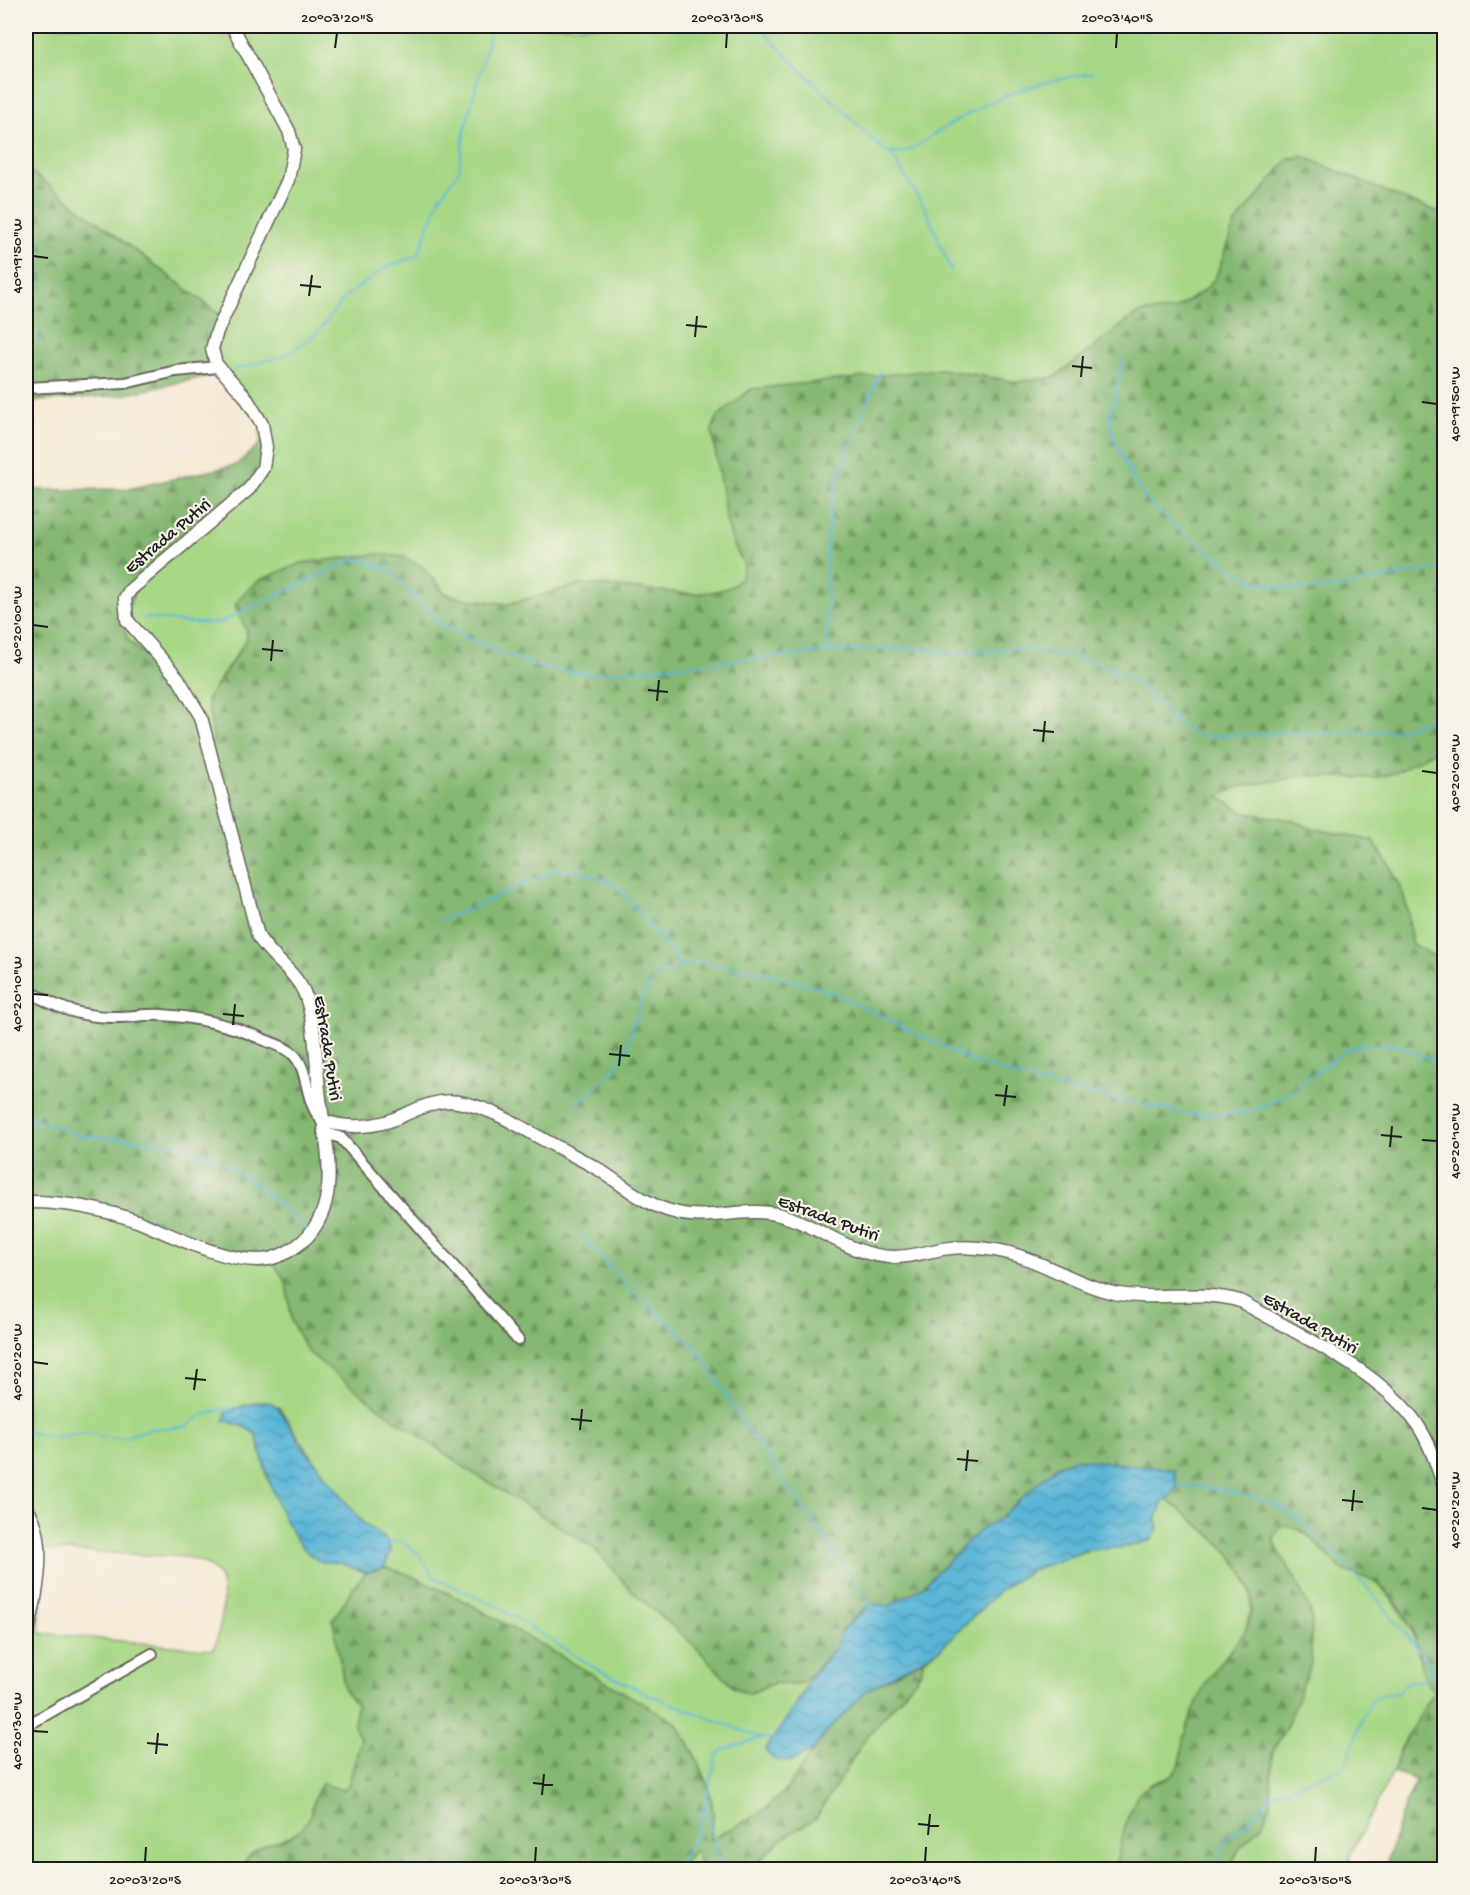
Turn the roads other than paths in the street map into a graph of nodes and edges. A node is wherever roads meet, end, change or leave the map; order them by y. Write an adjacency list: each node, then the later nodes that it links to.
1 (232, 26): 2 (street)
2 (218, 367): 3 (street); 5 (street, Estrada Putiri)
3 (26, 388)
4 (26, 988): 5 (street)
5 (323, 1126): 6 (street, Estrada Putiri); 7 (street); 8 (street, Estrada Putiri)
6 (26, 1202)
7 (518, 1340)
8 (1444, 1487)
9 (26, 1508): 10 (street)
10 (26, 1639)
11 (152, 1654): 12 (street)
12 (26, 1726)

